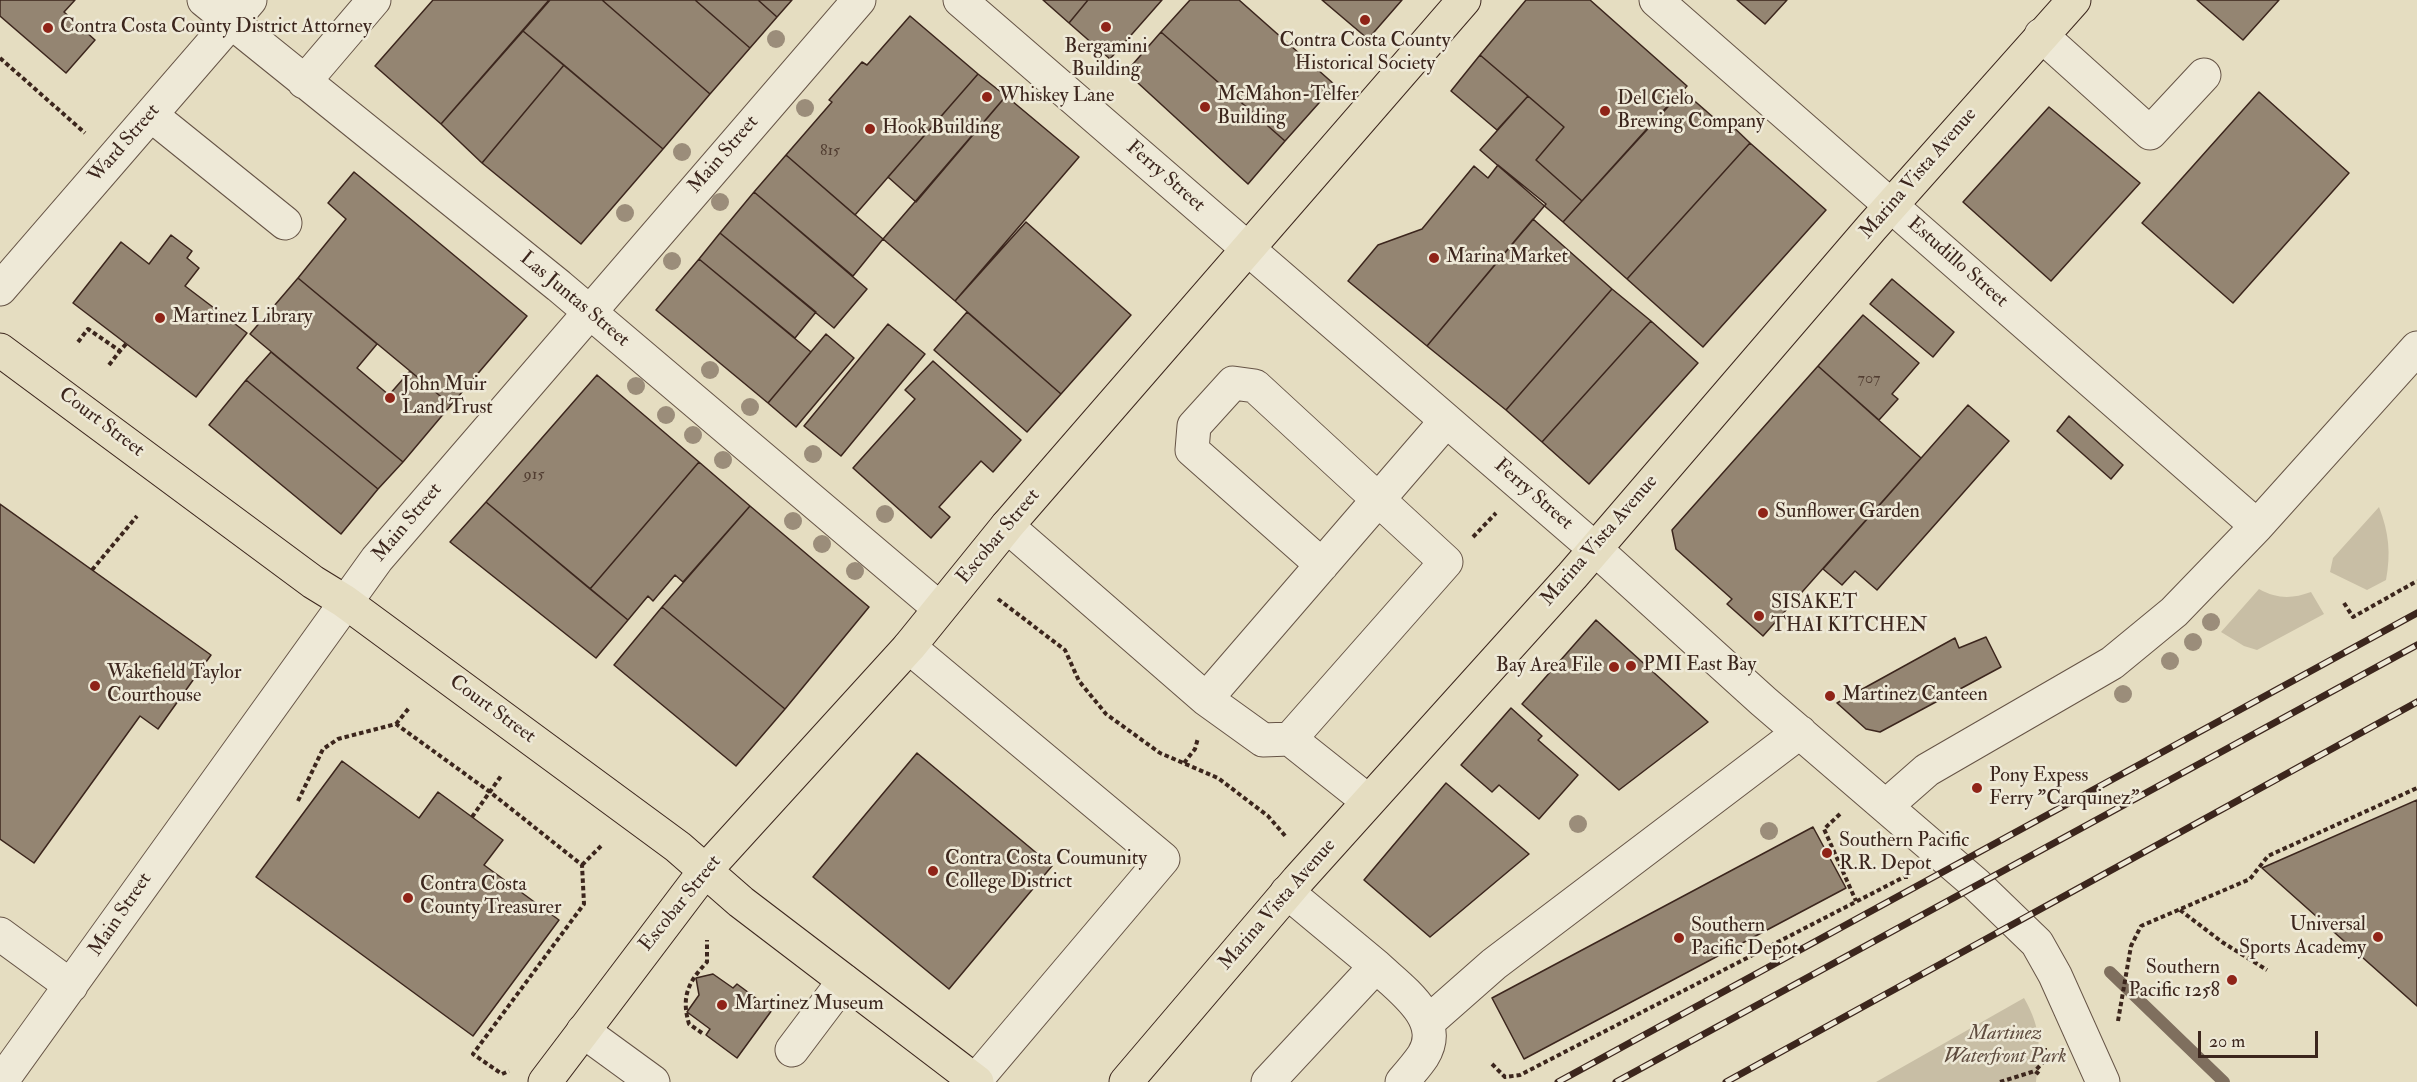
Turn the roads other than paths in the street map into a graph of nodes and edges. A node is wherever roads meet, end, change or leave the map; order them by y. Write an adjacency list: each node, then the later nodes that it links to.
1 (204, 0): 8 (street, Las Juntas Street)
2 (374, 0): 11 (street)
3 (859, 0): 17 (street, Main Street)
4 (960, 0): 15 (street, Ferry Street)
5 (1464, 0): 15 (main road, Escobar Street)
6 (1656, 0): 13 (street, Estudillo Street)
7 (2074, 0): 9 (main road, Marina Vista Avenue)
8 (241, 11): 11 (street, Las Juntas Street); 12 (street, Ward Street)
9 (2042, 35): 10 (street); 13 (main road, Marina Vista Avenue)
10 (2204, 75)
11 (304, 82): 17 (street, Las Juntas Street)
12 (151, 115): 14 (street); 16 (street, Ward Street)
13 (1891, 206): 23 (street, Estudillo Street); 24 (main road, Marina Vista Avenue)
14 (285, 223)
15 (1249, 250): 20 (street, Ferry Street); 22 (main road, Escobar Street)
16 (0, 289)
17 (589, 312): 26 (street, Main Street); 27 (street, Las Juntas Street)
18 (2417, 348): 23 (street)
19 (0, 350): 26 (main road, Court Street)
20 (1446, 421): 21 (street); 24 (street, Ferry Street)
21 (1379, 499): 25 (street); 25 (street); 31 (street)
22 (1007, 526): 27 (main road, Escobar Street); 29 (street)
23 (2257, 526): 33 (street)
24 (1594, 548): 30 (street, Ferry Street); 32 (main road, Marina Vista Avenue)
25 (1322, 564): 29 (street)
26 (344, 601): 34 (main road, Court Street); 39 (street, Main Street)
27 (939, 608): 28 (main road, Escobar Street)
28 (909, 646): 34 (main road, Escobar Street); 44 (street)
29 (1206, 699): 31 (street)
30 (1800, 732): 33 (street, Ferry Street); 40 (street)
31 (1290, 739): 32 (street)
32 (1368, 801): 35 (main road, Marina Vista Avenue)
33 (1886, 806): 42 (street, Ferry Street)
34 (704, 872): 38 (main road, Court Street); 41 (main road, Escobar Street)
35 (1287, 892): 37 (street); 48 (main road, Marina Vista Avenue)
36 (0, 934): 39 (street)
37 (1376, 966): 40 (street); 49 (street)
38 (844, 981): 43 (street); 44 (main road, Court Street)
39 (71, 986): 45 (street, Main Street)
40 (1427, 1023): 50 (street)
41 (583, 1031): 46 (main road, Escobar Street); 47 (street)
42 (2080, 1035): 51 (street); 52 (street, Ferry Street)
43 (792, 1050)
44 (976, 1081)
45 (1, 1082)
46 (545, 1082)
47 (653, 1082)
48 (1126, 1082)
49 (1268, 1082)
50 (1402, 1082)
51 (2074, 1082)
52 (2103, 1082)

